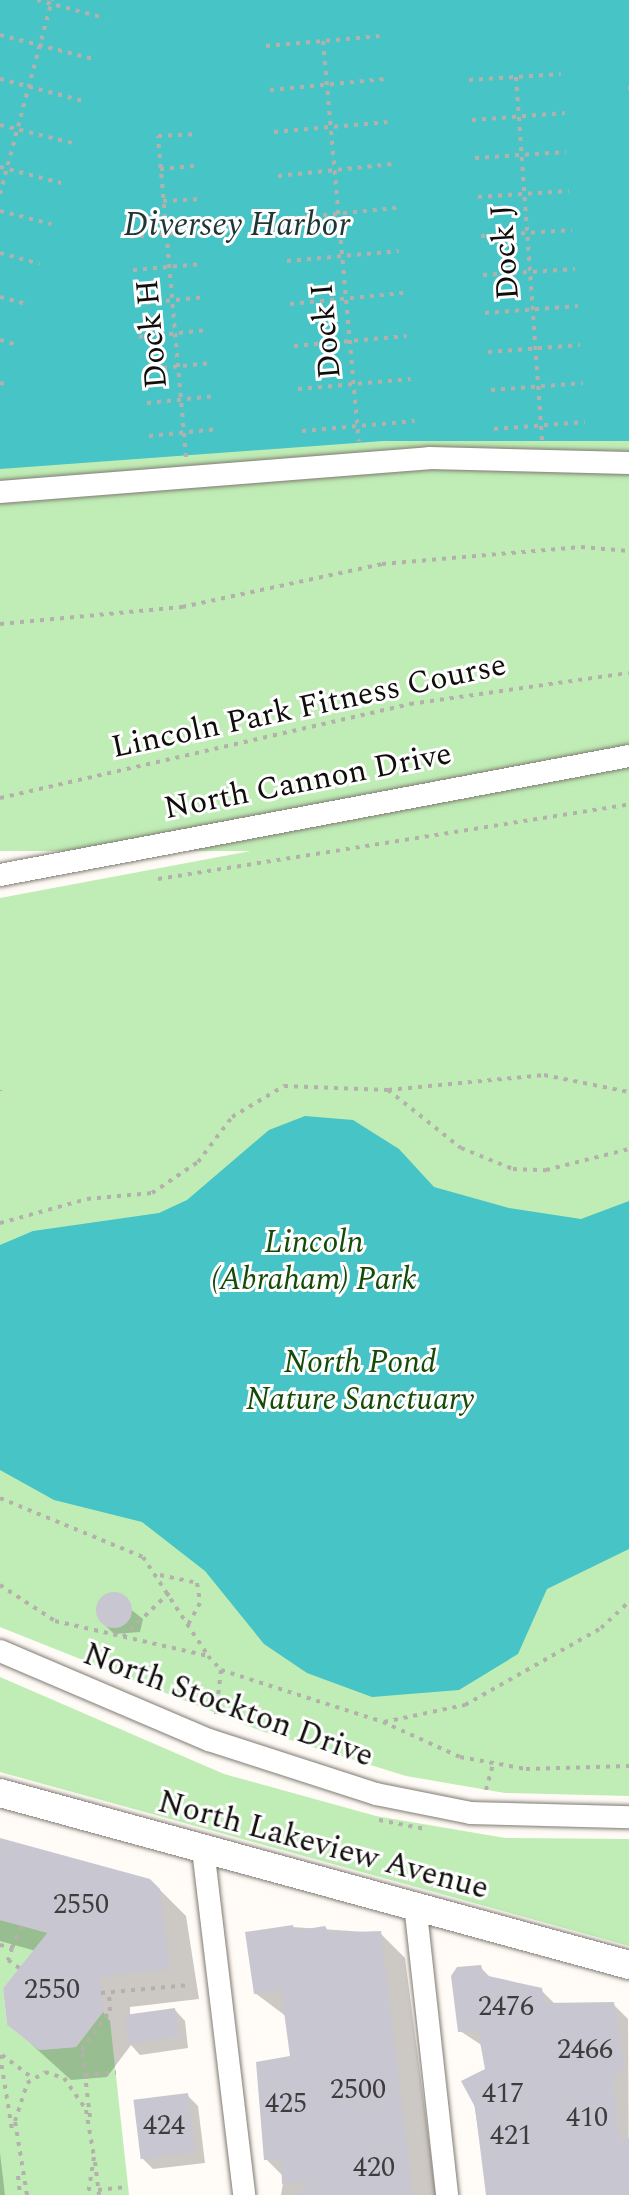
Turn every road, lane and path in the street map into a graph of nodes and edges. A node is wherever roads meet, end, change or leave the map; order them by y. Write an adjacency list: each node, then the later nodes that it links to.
1 (37, 0): 2 (path)
2 (51, 2): 3 (path); 7 (path)
3 (105, 18)
4 (0, 35): 7 (path)
5 (380, 36): 6 (path)
6 (323, 41): 8 (path); 15 (path, Dock I)
7 (40, 45): 9 (path); 16 (path)
8 (266, 46)
9 (93, 59)
10 (561, 74): 11 (path)
11 (516, 77): 14 (path); 20 (path, Dock J)
12 (0, 79): 16 (path)
13 (384, 79): 15 (path)
14 (469, 80)
15 (327, 84): 17 (path); 24 (path, Dock I)
16 (29, 87): 18 (path); 25 (path)
17 (270, 90)
18 (83, 101)
19 (565, 113): 20 (path)
20 (518, 116): 21 (path); 30 (path, Dock J)
21 (472, 120)
22 (388, 122): 24 (path)
23 (0, 125): 25 (path)
24 (331, 127): 26 (path); 37 (path, Dock I)
25 (17, 129): 28 (path); 35 (path)
26 (274, 132)
27 (193, 134): 36 (path, Dock H)
28 (72, 143)
29 (566, 152): 30 (path)
30 (521, 155): 31 (path); 42 (path, Dock J)
31 (475, 158)
32 (392, 164): 37 (path)
33 (194, 166): 36 (path)
34 (0, 167): 35 (path)
35 (7, 169): 39 (path); 41 (path)
36 (160, 169): 45 (path, Dock H)
37 (335, 170): 38 (path); 48 (path, Dock I)
38 (278, 176)
39 (61, 183)
40 (569, 191): 42 (path)
41 (0, 194)
42 (524, 194): 43 (path); 53 (path, Dock J)
43 (478, 197)
44 (197, 199): 45 (path)
45 (163, 201): 54 (path, Dock H)
46 (396, 208): 48 (path)
47 (0, 211): 50 (path)
48 (339, 214): 49 (path); 59 (path, Dock I)
49 (283, 219)
50 (51, 224)
51 (572, 230): 53 (path)
52 (199, 231): 54 (path)
53 (527, 233): 55 (path); 66 (path, Dock J)
54 (166, 234): 56 (path); 63 (path, Dock H)
55 (481, 236)
56 (130, 237)
57 (399, 251): 59 (path)
58 (0, 253): 61 (path)
59 (343, 256): 60 (path); 71 (path, Dock I)
60 (287, 261)
61 (40, 264)
62 (202, 264): 63 (path)
63 (169, 267): 65 (path); 72 (path, Dock H)
64 (575, 269): 66 (path)
65 (133, 270)
66 (530, 272): 67 (path); 77 (path, Dock J)
67 (483, 275)
68 (403, 293): 71 (path)
69 (0, 297): 75 (path)
70 (205, 297): 72 (path)
71 (346, 299): 74 (path); 84 (path, Dock I)
72 (172, 300): 73 (path); 80 (path, Dock H)
73 (136, 304)
74 (290, 304)
75 (29, 305)
76 (578, 306): 77 (path)
77 (533, 309): 78 (path); 88 (path, Dock J)
78 (485, 313)
79 (208, 330): 80 (path)
80 (175, 333): 82 (path); 91 (path, Dock H)
81 (407, 336): 84 (path)
82 (139, 337)
83 (0, 340): 85 (path)
84 (350, 341): 87 (path); 96 (path, Dock I)
85 (18, 345)
86 (580, 345): 88 (path)
87 (294, 346)
88 (535, 348): 89 (path); 98 (path, Dock J)
89 (488, 352)
90 (211, 363): 91 (path)
91 (178, 366): 92 (path); 102 (path, Dock H)
92 (143, 370)
93 (411, 379): 96 (path)
94 (0, 383): 97 (path)
95 (583, 383): 98 (path)
96 (354, 384): 99 (path); 107 (path, Dock I)
97 (8, 385)
98 (538, 386): 100 (path); 106 (path, Dock J)
99 (298, 389)
100 (491, 390)
101 (216, 396): 102 (path)
102 (181, 399): 103 (path); 111 (path, Dock H)
103 (147, 403)
104 (415, 421): 107 (path)
105 (585, 422): 106 (path)
106 (541, 425): 109 (path); 113 (path, Dock J)
107 (358, 426): 110 (path); 114 (path, Dock I)
108 (218, 429): 111 (path)
109 (494, 429)
110 (302, 431)
111 (184, 432): 112 (path); 115 (path, Dock H)
112 (149, 436)
113 (543, 439)
114 (359, 443)
115 (186, 461)
116 (629, 463): 117 (street)
117 (0, 492)
118 (629, 551): 119 (path)
119 (0, 624)
120 (629, 673): 122 (path, Lincoln Park Fitness Course)
121 (629, 756): 124 (street, North Cannon Drive)
122 (0, 798)
123 (629, 804): 125 (path)
124 (0, 875)
125 (158, 879)
126 (388, 1090): 127 (path); 128 (path); 129 (path)
127 (629, 1092)
128 (629, 1149)
129 (0, 1223)
130 (0, 1498): 131 (path)
131 (160, 1575): 133 (path); 135 (path)
132 (0, 1585): 136 (path)
133 (170, 1592): 135 (path); 136 (path)
134 (629, 1602): 141 (path)
135 (188, 1625): 138 (path)
136 (123, 1637): 138 (path)
137 (0, 1651): 146 (street, North Stockton Drive)
138 (208, 1656): 139 (path)
139 (221, 1670): 140 (path); 141 (path)
140 (216, 1714)
141 (383, 1722): 142 (path)
142 (493, 1764): 143 (path); 144 (path)
143 (629, 1766)
144 (486, 1790)
145 (0, 1793): 147 (main road, North Lakeview Avenue)
146 (629, 1817)
147 (203, 1849): 148 (main road, North Lakeview Avenue); 170 (street)
148 (415, 1904): 152 (main road, North Lakeview Avenue); 171 (street)
149 (22, 1926): 151 (path)
150 (0, 1945): 151 (path)
151 (12, 1948): 153 (path)
152 (629, 1965)
153 (19, 1968)
154 (190, 1985): 156 (path)
155 (101, 1993): 156 (path)
156 (109, 1993): 159 (path)
157 (1, 2055): 160 (path); 161 (path)
158 (116, 2073): 159 (path)
159 (85, 2075): 163 (path)
160 (32, 2078): 162 (path); 163 (path)
161 (3, 2084): 162 (path)
162 (13, 2141): 164 (path)
163 (93, 2141): 166 (path); 167 (path)
164 (16, 2161): 168 (path); 169 (path)
165 (128, 2187): 167 (path)
166 (89, 2193): 167 (path)
167 (99, 2193)
168 (20, 2195)
169 (27, 2195)
170 (244, 2195)
171 (447, 2195)

